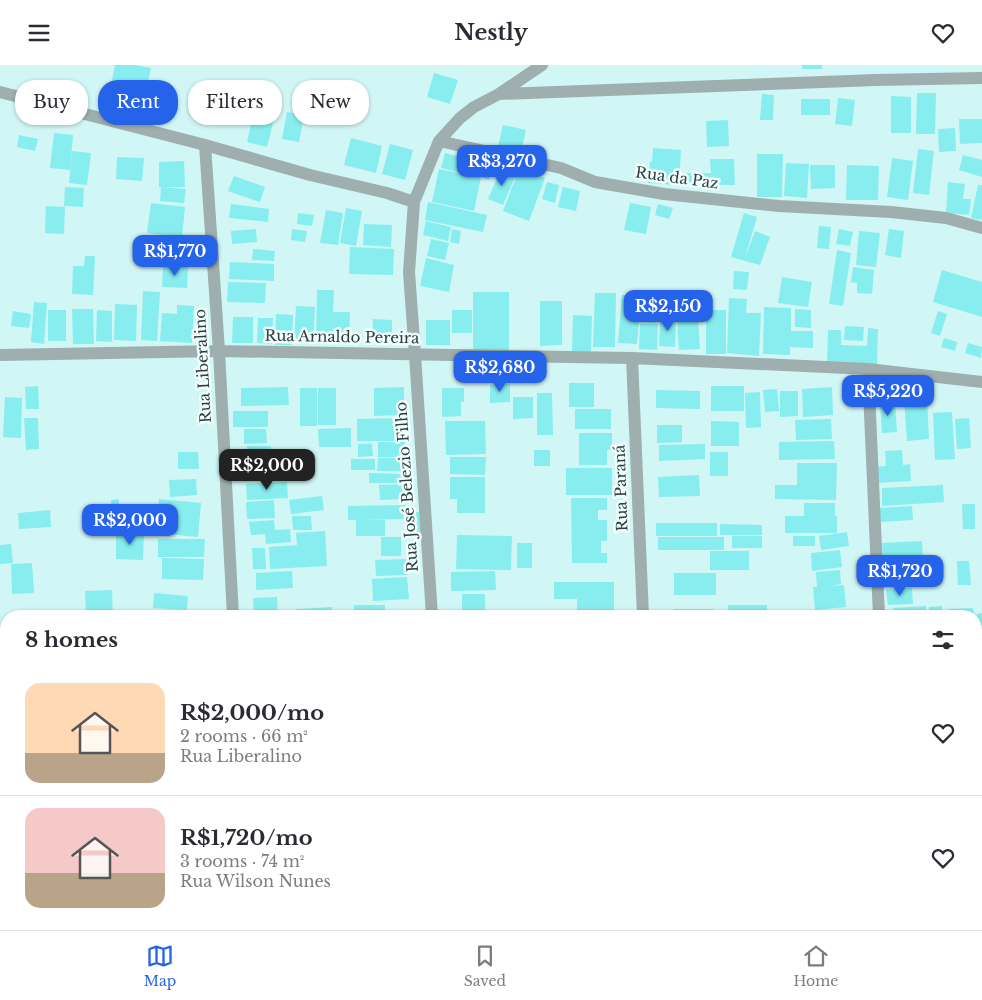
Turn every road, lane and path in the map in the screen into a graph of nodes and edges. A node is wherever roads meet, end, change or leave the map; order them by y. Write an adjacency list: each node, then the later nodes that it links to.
1 (542, 65): 4 (street)
2 (982, 78): 4 (street)
3 (0, 92): 6 (street)
4 (499, 94): 5 (street)
5 (438, 141): 7 (street); 8 (street, Rua da Paz)
6 (205, 145): 7 (street); 9 (street, Rua Liberalino)
7 (414, 202): 11 (street, Rua José Belezio Filho)
8 (982, 228)
9 (219, 351): 10 (street, Rua Arnaldo Pereira); 11 (street, Rua Arnaldo Pereira); 15 (street, Rua Liberalino)
10 (0, 355)
11 (415, 355): 12 (street, Rua Arnaldo Pereira); 16 (street, Rua José Belezio Filho)
12 (632, 359): 13 (street, Rua Arnaldo Pereira); 17 (street, Rua Paraná)
13 (868, 369): 14 (street, Rua Arnaldo Pereira); 18 (street)
14 (982, 382)
15 (233, 610)
16 (432, 610)
17 (643, 610)
18 (879, 610)

